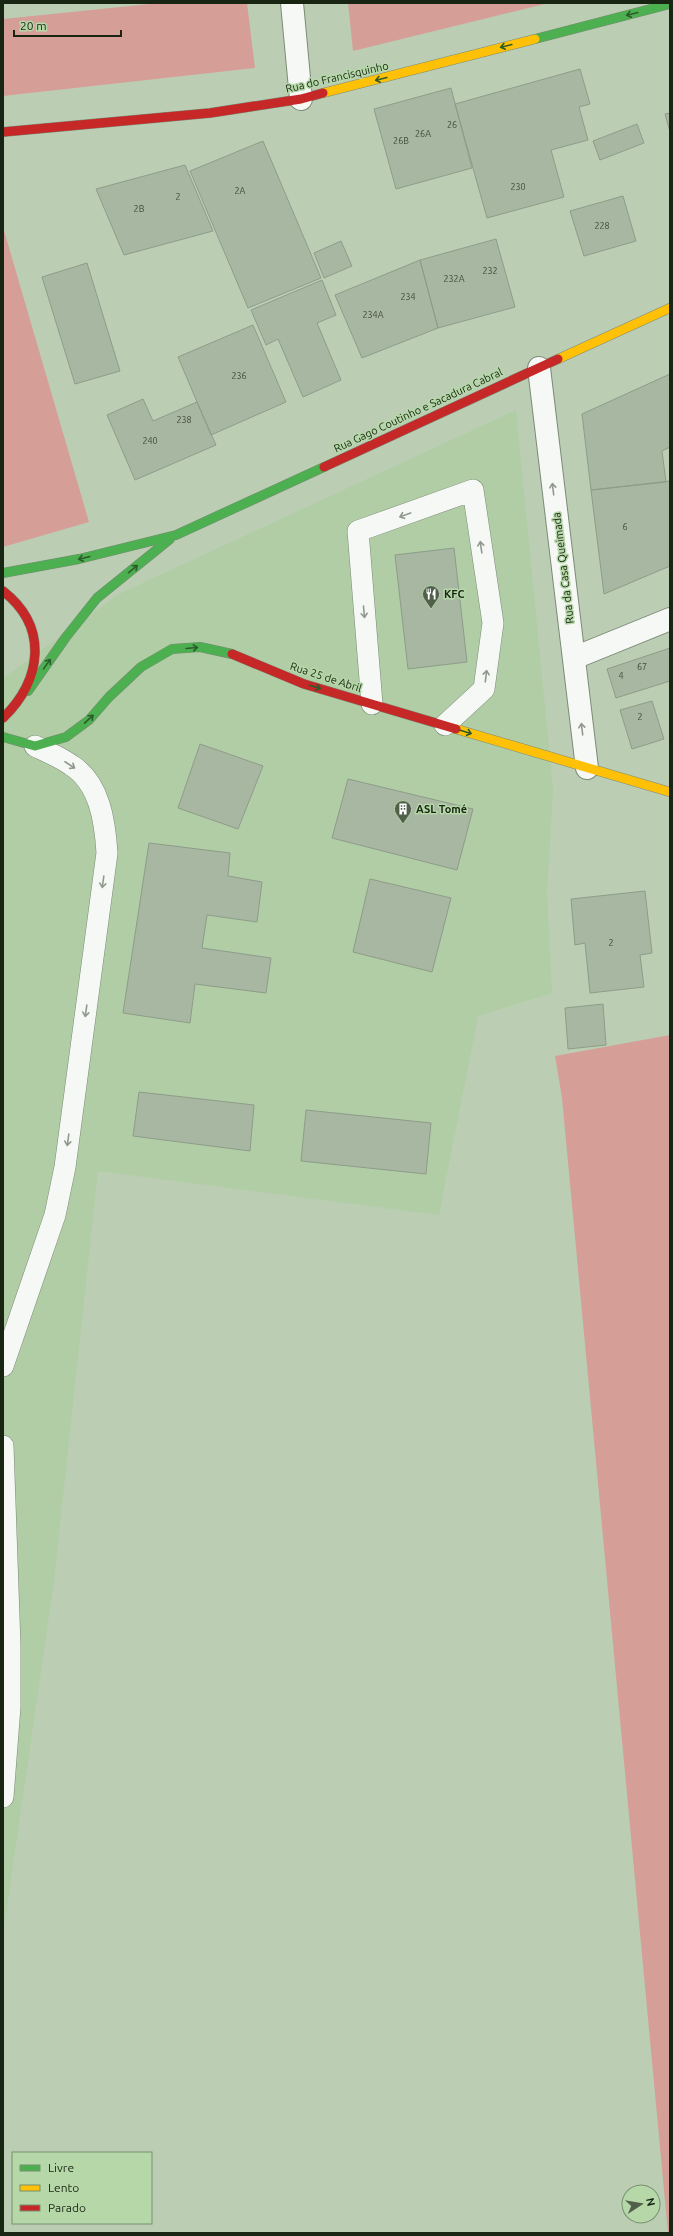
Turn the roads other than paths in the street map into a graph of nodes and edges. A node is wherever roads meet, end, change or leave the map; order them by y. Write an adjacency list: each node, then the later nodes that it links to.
1 (292, 3): 3 (street)
2 (670, 4): 3 (street, Rua do Francisquinho, one-way to 3)
3 (302, 99): 4 (street, Rua do Francisquinho)
4 (3, 132)
5 (670, 308): 6 (street, Rua Gago Coutinho e Sacadura Cabral)
6 (539, 368): 7 (street, Rua Gago Coutinho e Sacadura Cabral); 11 (street, Rua da Casa Queimada, one-way to 6)
7 (176, 535): 8 (street, Rua Gago Coutinho e Sacadura Cabral, one-way to 8); 12 (street, Rua Gago Coutinho e Sacadura Cabral, one-way to 7)
8 (3, 573)
9 (3, 591): 12 (street)
10 (670, 618): 11 (street)
11 (574, 658): 18 (street, Rua da Casa Queimada, one-way to 11)
12 (24, 696): 14 (street)
13 (372, 704): 15 (street, Rua 25 de Abril); 15 (lane, one-way to 13); 17 (street, Rua 25 de Abril, one-way to 13)
14 (3, 718)
15 (445, 726): 18 (street, Rua 25 de Abril, one-way to 18)
16 (3, 737): 17 (street)
17 (35, 746): 20 (lane, one-way to 20)
18 (587, 768): 19 (street, Rua 25 de Abril)
19 (670, 792)
20 (3, 1366)
21 (3, 1446): 22 (lane)
22 (3, 1797)

